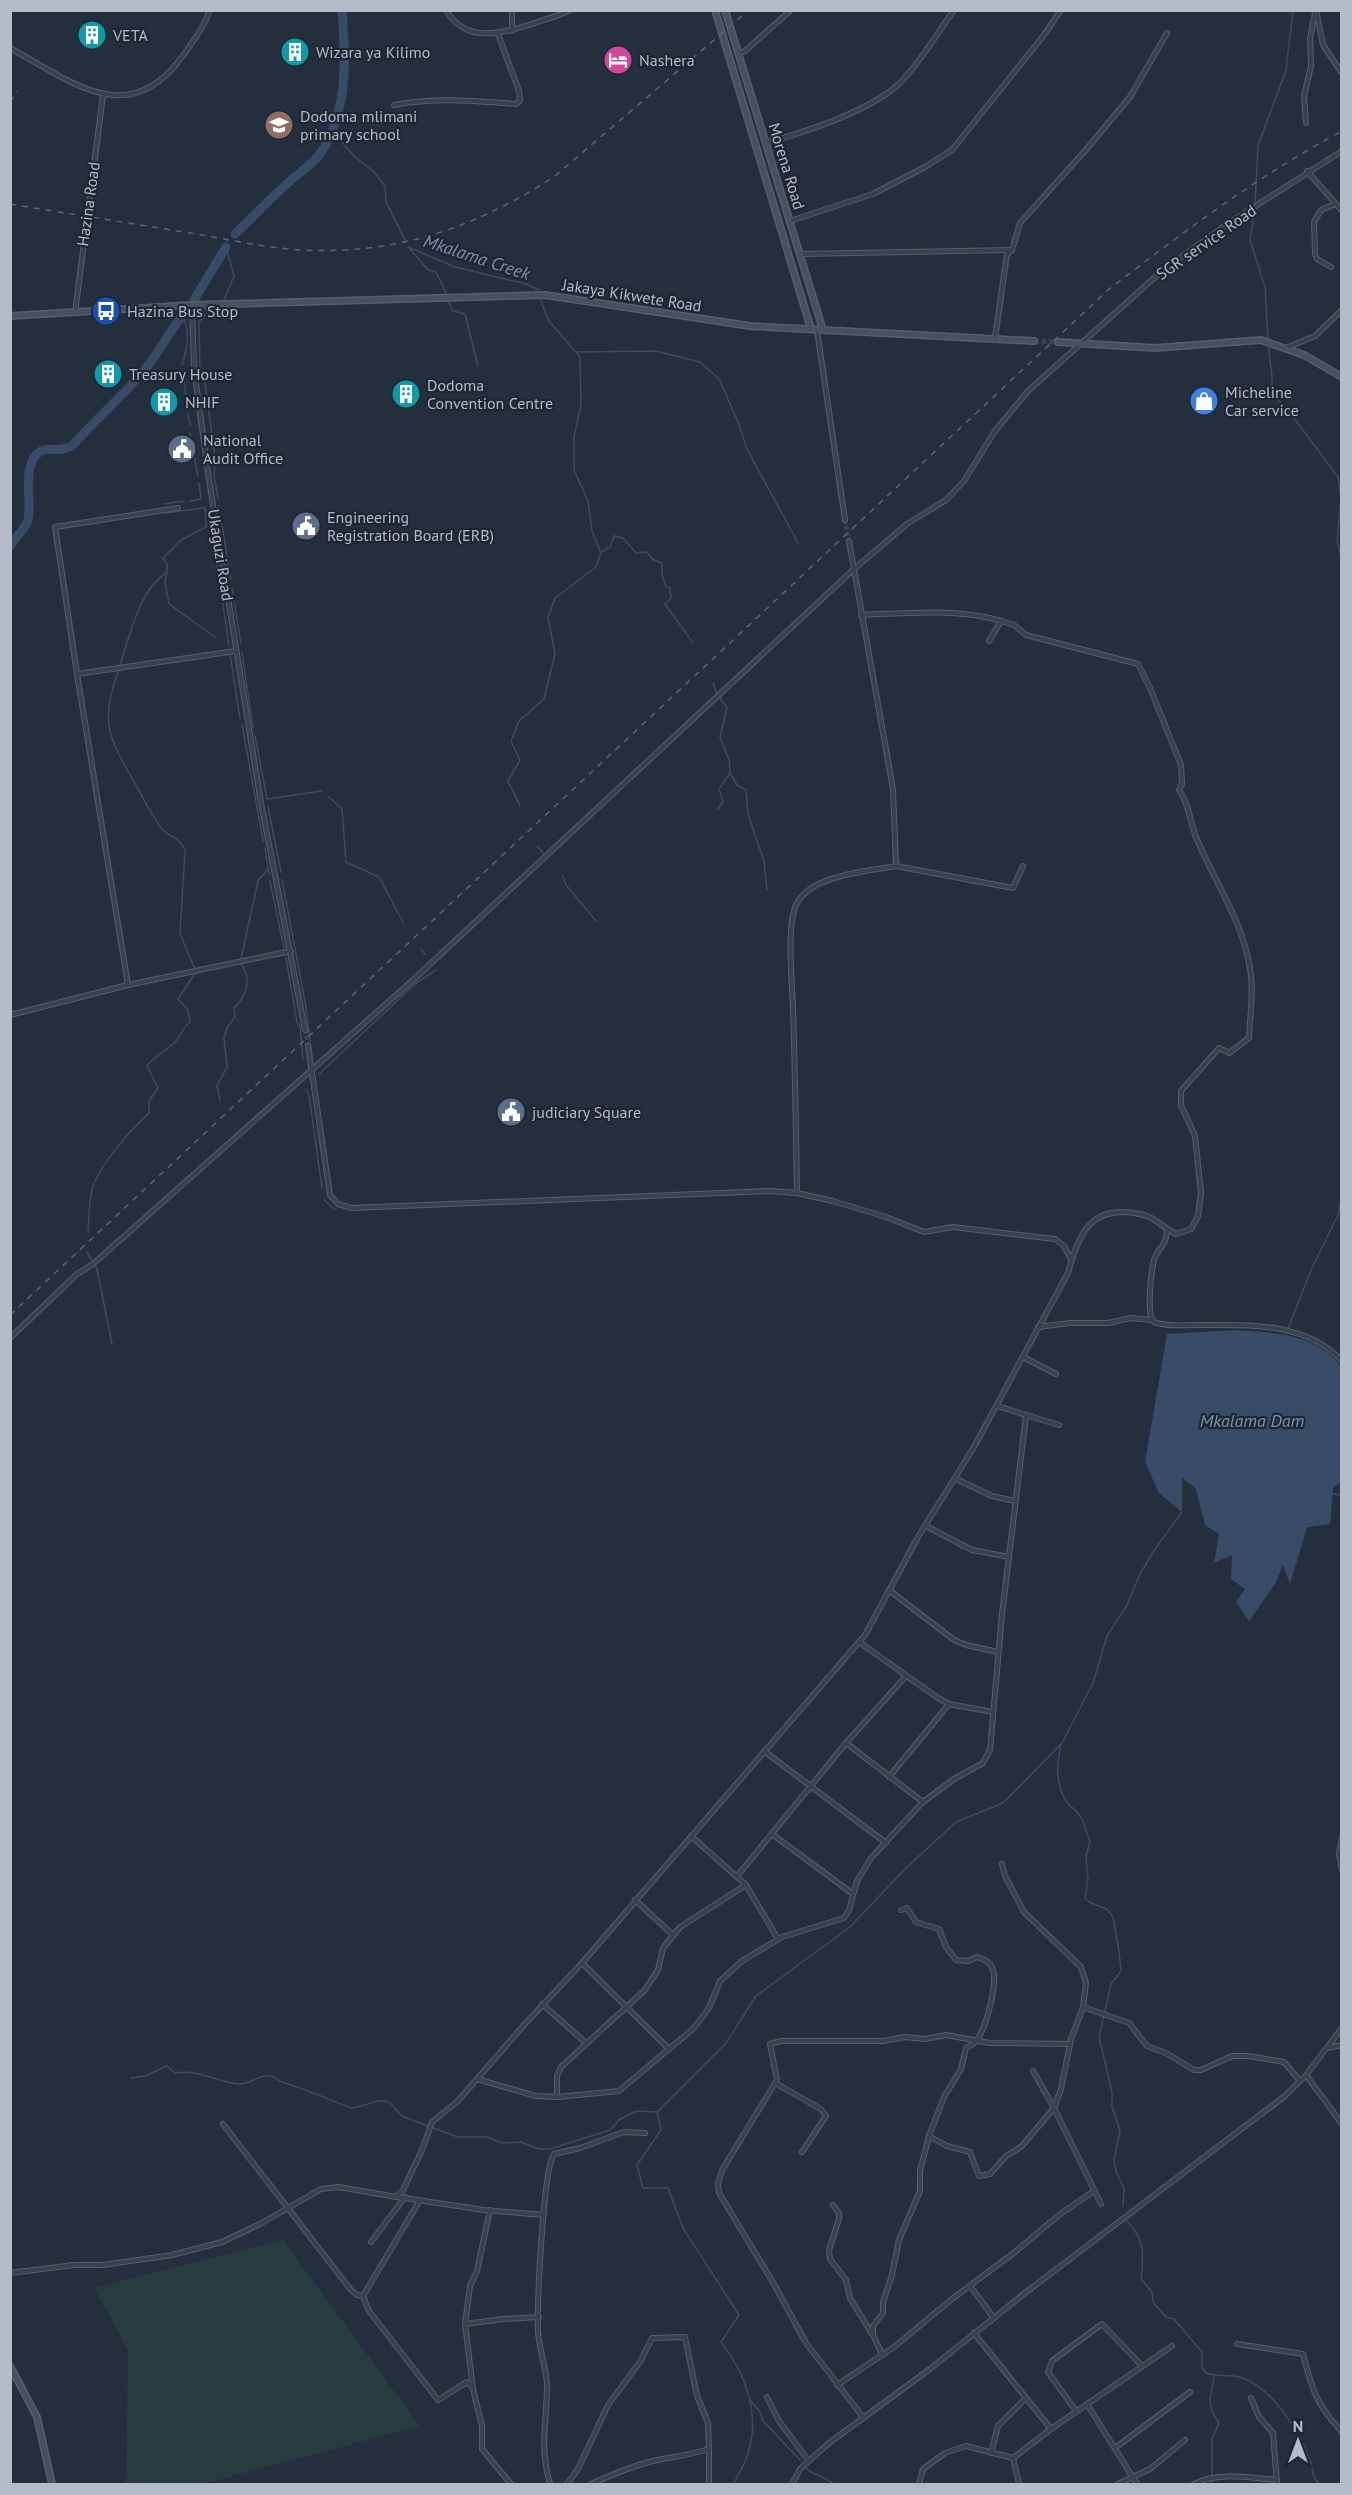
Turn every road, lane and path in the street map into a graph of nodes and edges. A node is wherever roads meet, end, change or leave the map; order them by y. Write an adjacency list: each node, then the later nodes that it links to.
1 (210, 10): 17 (street)
2 (446, 10): 13 (street)
3 (512, 10): 11 (street)
4 (570, 10): 11 (street)
5 (715, 10): 33 (main road, Morena Road)
6 (725, 10): 15 (main road, Morena Road)
7 (791, 10): 15 (street)
8 (954, 10): 20 (street)
9 (1061, 10): 25 (street)
10 (1315, 12): 16 (street); 19 (street)
11 (512, 30): 13 (street)
12 (1167, 33): 26 (street)
13 (498, 34): 18 (street)
14 (10, 48): 17 (street)
15 (738, 54): 20 (main road, Morena Road)
16 (1341, 73)
17 (103, 95): 31 (street, Hazina Road)
18 (394, 105)
19 (1305, 123)
20 (765, 143): 25 (main road, Morena Road)
21 (1341, 151): 22 (street, SGR service Road)
22 (1307, 171): 23 (street); 37 (street, SGR service Road)
23 (1335, 204): 24 (street); 28 (street)
24 (1341, 211)
25 (790, 221): 27 (main road, Morena Road)
26 (1012, 250): 27 (street); 34 (street)
27 (800, 254): 33 (main road, Morena Road)
28 (1331, 267)
29 (192, 305): 31 (main road, Jakaya Kikwete Road); 33 (main road, Jakaya Kikwete Road); 47 (street, Ukaguzi Road)
30 (1341, 310): 38 (street)
31 (75, 313): 32 (main road, Jakaya Kikwete Road)
32 (10, 316)
33 (817, 330): 34 (main road, Jakaya Kikwete Road); 41 (street)
34 (995, 338): 35 (main road, Jakaya Kikwete Road)
35 (1034, 341)
36 (1058, 342): 37 (main road)
37 (1079, 344): 38 (main road); 43 (street, SGR service Road)
38 (1286, 348): 39 (main road)
39 (1341, 377)
40 (178, 508): 48 (street)
41 (845, 520)
42 (849, 542): 43 (street)
43 (854, 569): 44 (street); 56 (street, SGR service Road)
44 (861, 615): 45 (street); 49 (street)
45 (1001, 621): 46 (street); 58 (street)
46 (988, 641)
47 (236, 651): 48 (street); 51 (street, Ukaguzi Road)
48 (77, 674): 52 (street)
49 (896, 866): 50 (street); 57 (street)
50 (1023, 866)
51 (291, 951): 52 (street); 54 (street, Ukaguzi Road)
52 (128, 985): 53 (street)
53 (10, 1015)
54 (305, 1030)
55 (308, 1047): 56 (street)
56 (311, 1070): 57 (street); 62 (street, SGR service Road)
57 (797, 1193): 59 (street)
58 (1167, 1230): 59 (street); 60 (street)
59 (1071, 1260): 61 (street)
60 (1151, 1320): 61 (street); 64 (street)
61 (1038, 1327): 63 (street)
62 (10, 1338)
63 (1023, 1357): 65 (street); 66 (street)
64 (1341, 1361)
65 (1056, 1374)
66 (997, 1406): 67 (street); 69 (street)
67 (1026, 1416): 68 (street); 70 (street)
68 (1059, 1425)
69 (956, 1479): 70 (street); 71 (street)
70 (1016, 1501): 72 (street)
71 (926, 1526): 72 (street); 73 (street)
72 (1009, 1557): 75 (street)
73 (889, 1590): 74 (street); 75 (street)
74 (859, 1642): 76 (street); 80 (street)
75 (998, 1652): 78 (street)
76 (906, 1676): 77 (street); 79 (street)
77 (950, 1704): 78 (street); 81 (street)
78 (993, 1712): 83 (street)
79 (846, 1743): 81 (street); 82 (street)
80 (764, 1751): 82 (street); 85 (street)
81 (889, 1777): 83 (street)
82 (810, 1788): 84 (street); 87 (street)
83 (923, 1802): 87 (street)
84 (772, 1834): 90 (street); 92 (street)
85 (691, 1836): 90 (street); 93 (street)
86 (1341, 1838): 89 (street)
87 (886, 1843): 92 (street)
88 (1002, 1864): 100 (street)
89 (1341, 1870)
90 (738, 1875): 91 (street)
91 (746, 1885): 95 (street); 96 (street)
92 (854, 1893): 96 (street)
93 (635, 1900): 95 (street); 97 (street)
94 (902, 1910): 102 (street)
95 (673, 1935): 99 (street)
96 (778, 1939): 106 (street)
97 (582, 1963): 98 (street); 99 (street)
98 (542, 2004): 103 (street); 110 (street)
99 (627, 2005): 103 (street); 106 (street)
100 (1083, 2007): 104 (street); 111 (street)
101 (1341, 2028): 107 (street)
102 (976, 2042): 104 (street); 112 (street); 118 (street)
103 (586, 2043): 113 (street)
104 (1070, 2044): 114 (street)
105 (1341, 2045): 107 (street)
106 (668, 2048): 113 (street)
107 (1326, 2048): 109 (street)
108 (1033, 2071): 114 (street)
109 (1306, 2075): 111 (street); 116 (street)
110 (477, 2079): 113 (street); 121 (street)
111 (1300, 2081): 134 (street)
112 (775, 2082): 119 (street); 143 (street)
113 (557, 2097)
114 (1054, 2108): 118 (street); 120 (street)
115 (223, 2124): 126 (street)
116 (1341, 2124)
117 (645, 2133): 128 (street)
118 (929, 2136): 137 (street)
119 (802, 2152)
120 (1094, 2191): 124 (street); 131 (street)
121 (396, 2197): 122 (street); 126 (street)
122 (405, 2197): 123 (street); 129 (street)
123 (420, 2200): 127 (street); 132 (street)
124 (1101, 2204)
125 (833, 2205): 137 (street)
126 (288, 2207): 130 (street); 132 (street)
127 (489, 2210): 128 (street); 135 (street)
128 (544, 2215): 133 (street)
129 (371, 2242)
130 (10, 2273)
131 (970, 2286): 134 (street); 140 (street)
132 (363, 2296): 144 (street)
133 (539, 2317): 135 (street); 164 (street)
134 (994, 2318): 136 (street)
135 (465, 2324): 144 (street)
136 (974, 2333): 147 (street); 151 (street)
137 (873, 2334): 140 (street)
138 (1237, 2344): 153 (street)
139 (1172, 2346): 142 (street)
140 (882, 2355): 143 (street)
141 (10, 2366): 162 (main road)
142 (1142, 2366): 149 (street); 150 (street)
143 (837, 2385): 151 (street)
144 (472, 2387): 163 (street)
145 (1190, 2392): 155 (street)
146 (767, 2397): 159 (street)
147 (1026, 2398): 152 (street); 157 (street)
148 (1251, 2398): 161 (street)
149 (1087, 2404): 150 (street); 155 (street)
150 (1076, 2411): 152 (street)
151 (863, 2417): 159 (street)
152 (1051, 2429): 158 (street)
153 (1341, 2432)
154 (1185, 2440): 160 (street)
155 (1114, 2448): 160 (street)
156 (709, 2449): 165 (street); 166 (street); 167 (street)
157 (991, 2453): 158 (street); 169 (street)
158 (1013, 2458): 170 (street)
159 (808, 2460): 168 (street)
160 (1134, 2477): 171 (street); 172 (street)
161 (1277, 2482): 173 (street)
162 (52, 2484)
163 (511, 2484)
164 (550, 2484)
165 (567, 2484)
166 (591, 2484)
167 (709, 2484)
168 (792, 2484)
169 (919, 2484)
170 (1018, 2484)
171 (1118, 2484)
172 (1137, 2484)
173 (1194, 2484)

